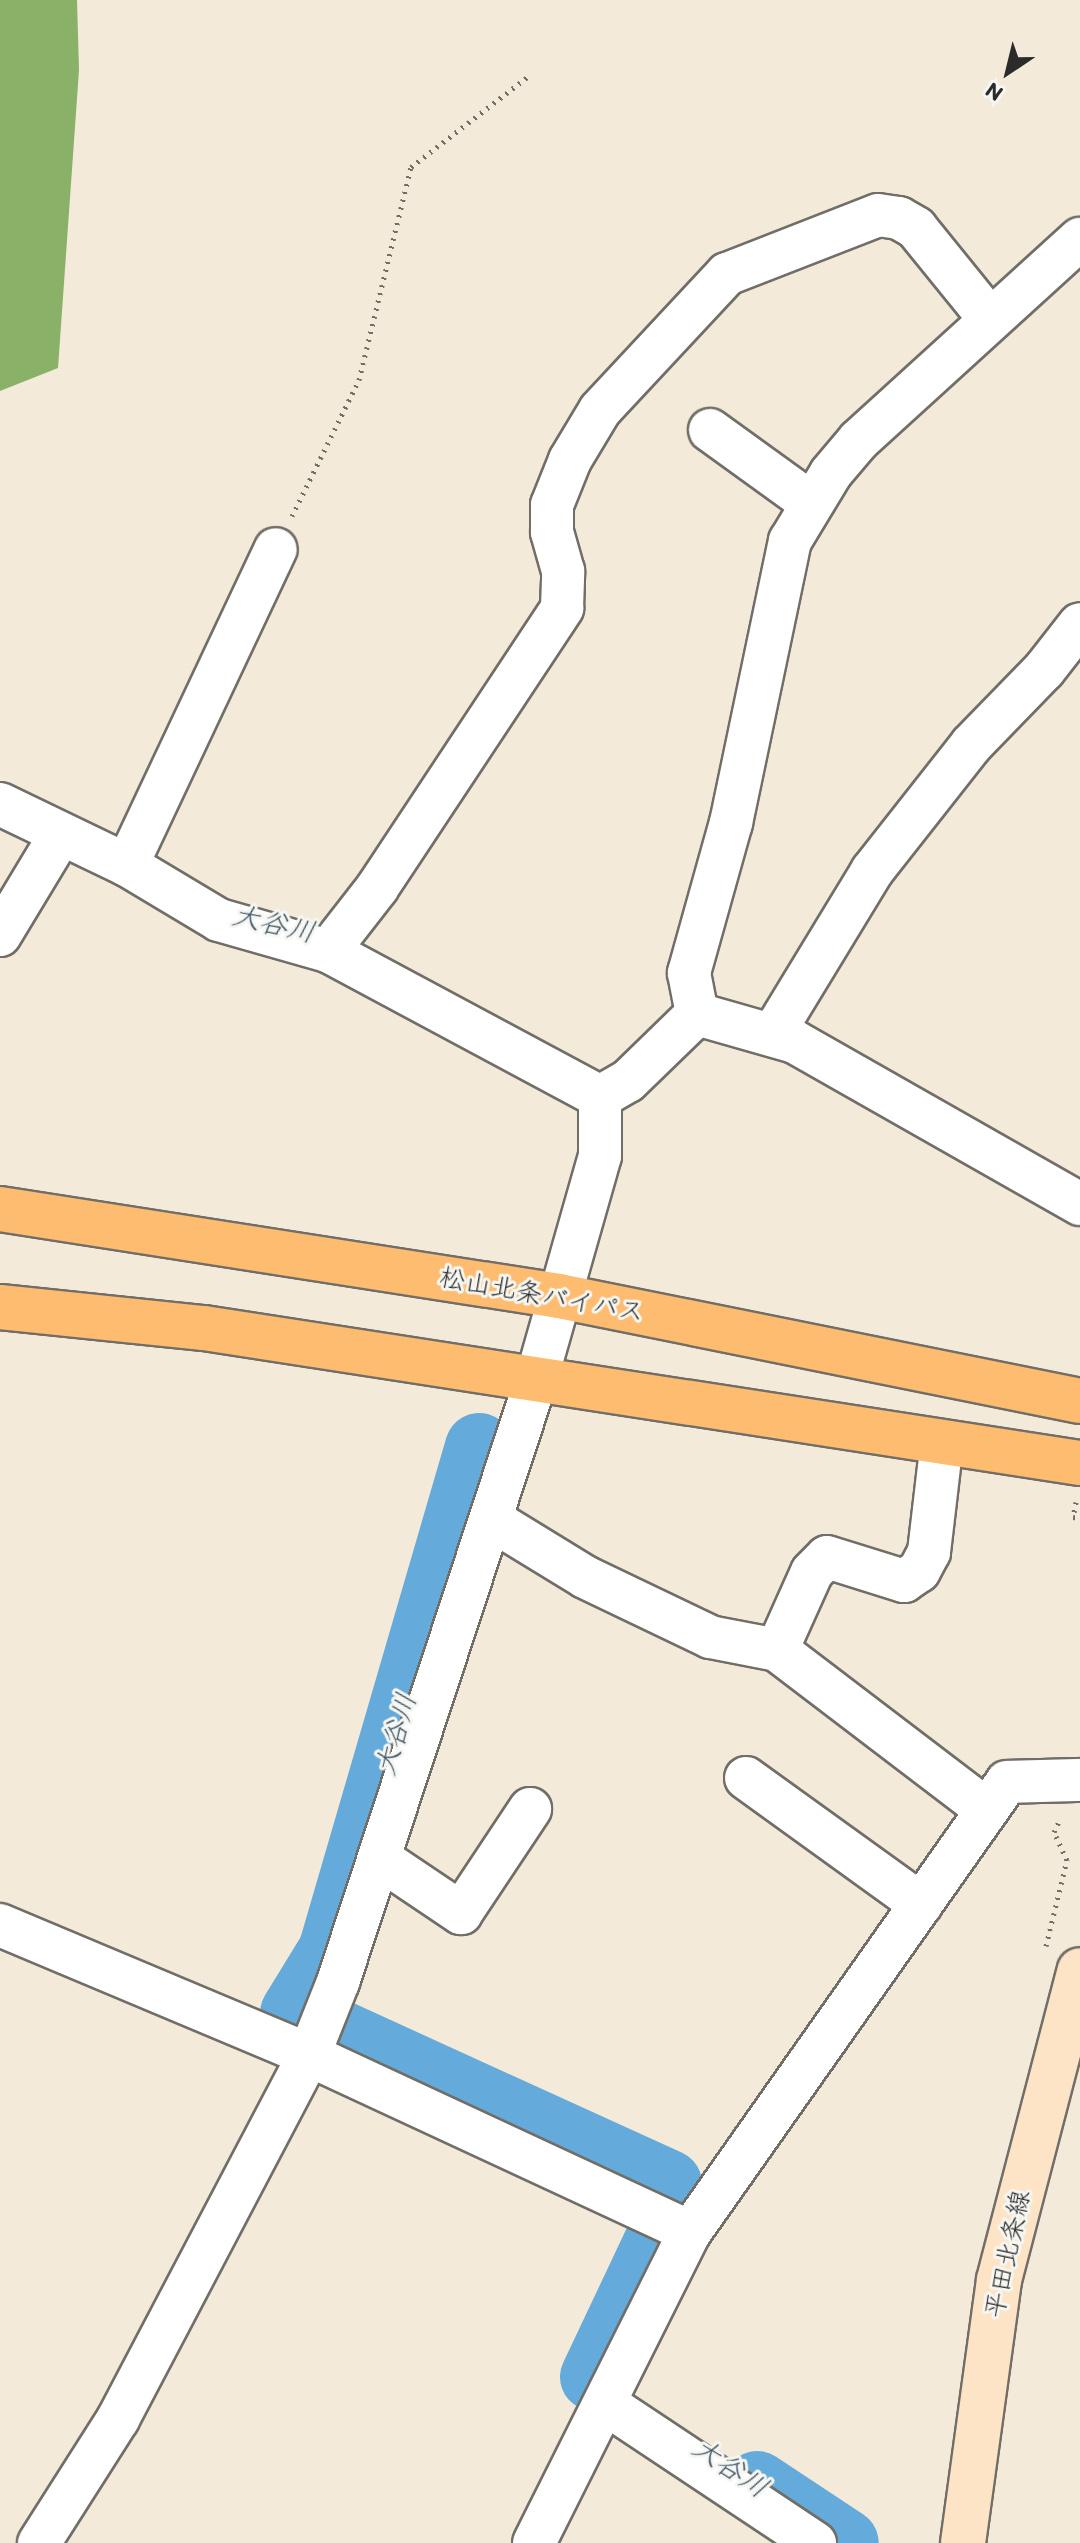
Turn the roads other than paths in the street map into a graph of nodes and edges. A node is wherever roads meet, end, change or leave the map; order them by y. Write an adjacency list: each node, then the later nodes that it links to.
1 (1080, 239): 2 (street)
2 (989, 318): 4 (street); 11 (street)
3 (710, 430): 4 (street)
4 (811, 503): 12 (street)
5 (276, 549): 9 (street)
6 (1080, 624): 13 (street)
7 (0, 804): 8 (street)
8 (61, 834): 9 (street); 10 (street)
9 (127, 865): 11 (street)
10 (0, 935)
11 (328, 951): 14 (street)
12 (697, 1014): 13 (street); 14 (street)
13 (773, 1034): 15 (street)
14 (600, 1097): 17 (street)
15 (1080, 1204)
16 (0, 1209): 17 (highway, 松山北条バイパス)
17 (559, 1296): 19 (street); 20 (highway, 松山北条バイパス)
18 (0, 1307): 19 (highway)
19 (537, 1377): 21 (highway); 23 (street)
20 (1080, 1401)
21 (942, 1442): 22 (highway); 24 (street)
22 (1080, 1463)
23 (492, 1520): 24 (street); 29 (street)
24 (777, 1650): 28 (street)
25 (746, 1778): 30 (street)
26 (1080, 1780): 28 (street)
27 (530, 1809): 29 (street)
28 (987, 1810): 30 (street)
29 (379, 1858): 33 (street)
30 (921, 1904): 34 (street)
31 (0, 1925): 33 (street)
32 (1080, 1970): 39 (main road, 平田北条線)
33 (309, 2055): 34 (street); 36 (street)
34 (690, 2232): 35 (street)
35 (606, 2404): 37 (street); 38 (street)
36 (39, 2543)
37 (534, 2543)
38 (815, 2543)
39 (963, 2543)

